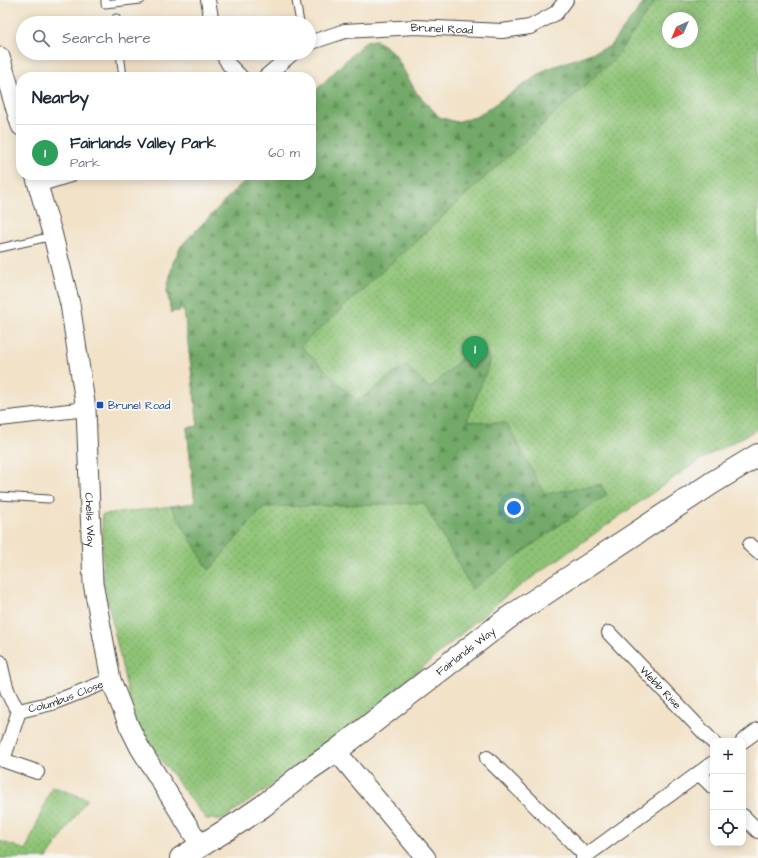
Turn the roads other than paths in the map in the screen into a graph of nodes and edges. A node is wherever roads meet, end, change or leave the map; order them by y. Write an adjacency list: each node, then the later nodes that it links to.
1 (105, 0): 2 (lane)
2 (141, 0)
3 (208, 0): 6 (street)
4 (296, 0): 7 (lane)
5 (566, 0): 8 (street, Brunel Road)
6 (211, 16)
7 (299, 16)
8 (316, 41)
9 (0, 57): 16 (street)
10 (121, 60): 13 (lane)
11 (226, 60): 14 (street)
12 (285, 60): 15 (street)
13 (122, 72)
14 (236, 72)
15 (271, 72)
16 (16, 96)
17 (37, 180): 18 (street, Chells Way)
18 (53, 236): 19 (lane); 20 (street, Chells Way)
19 (0, 248)
20 (86, 409): 21 (street); 27 (street, Chells Way)
21 (0, 419)
22 (758, 455): 32 (main road, Fairlands Way)
23 (0, 496): 24 (lane)
24 (49, 499)
25 (609, 633): 30 (street, Webb Rise)
26 (0, 662): 28 (street, Columbus Close)
27 (111, 680): 28 (street, Columbus Close); 41 (street, Chells Way)
28 (19, 711): 34 (street, Columbus Close)
29 (758, 730): 31 (street)
30 (710, 739)
31 (746, 739)
32 (336, 751): 41 (main road, Fairlands Way); 44 (street)
33 (487, 758): 42 (street)
34 (1, 760): 36 (street, Columbus Close)
35 (710, 765): 37 (street)
36 (38, 772)
37 (699, 773): 38 (street); 42 (street)
38 (710, 784)
39 (746, 819): 40 (street)
40 (758, 831)
41 (200, 845): 43 (main road, Fairlands Way)
42 (584, 857)
43 (181, 858)
44 (426, 858)

